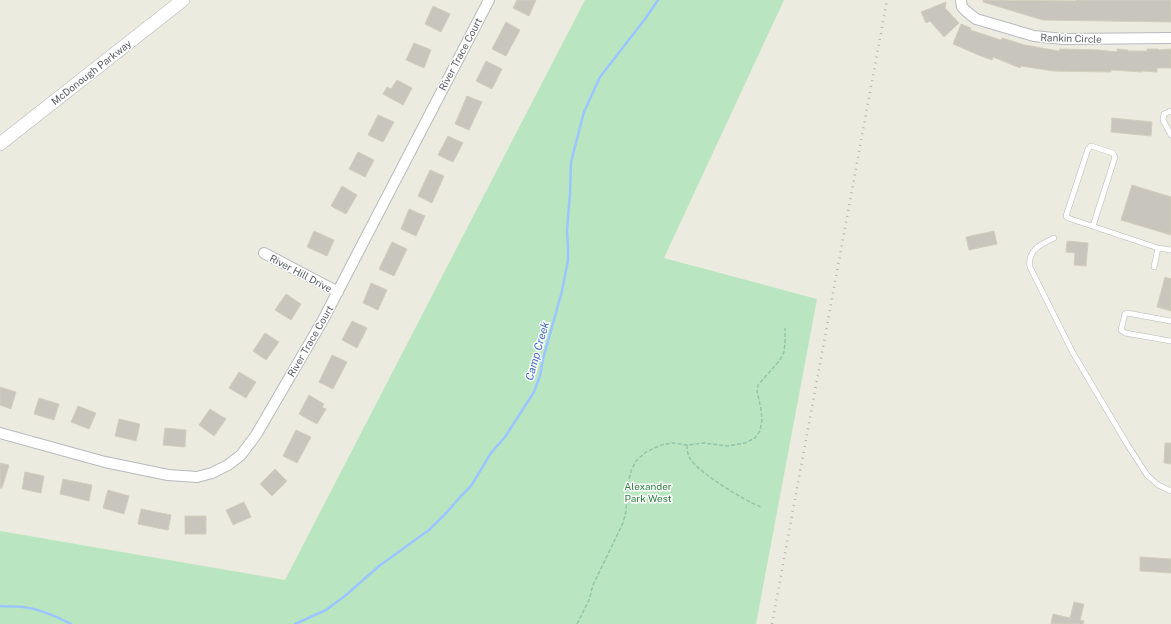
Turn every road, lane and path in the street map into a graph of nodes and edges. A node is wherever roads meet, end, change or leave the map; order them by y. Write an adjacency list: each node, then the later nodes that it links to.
1 (183, 0): 7 (street, McDonough Parkway)
2 (489, 0): 14 (street, River Trace Court)
3 (961, 0): 4 (street, Rankin Circle)
4 (1171, 38)
5 (1171, 111): 6 (lane)
6 (1171, 135)
7 (0, 144)
8 (1093, 226): 8 (lane); 10 (lane)
9 (1054, 238): 20 (lane)
10 (1158, 248): 11 (lane); 13 (lane)
11 (1171, 250)
12 (264, 253): 14 (street, River Hill Drive)
13 (1154, 267)
14 (338, 292): 18 (street, River Trace Court)
15 (1171, 321): 17 (lane)
16 (785, 328): 19 (path)
17 (1171, 341)
18 (0, 433)
19 (687, 446): 21 (path); 22 (path)
20 (1171, 491)
21 (761, 507)
22 (577, 624)

